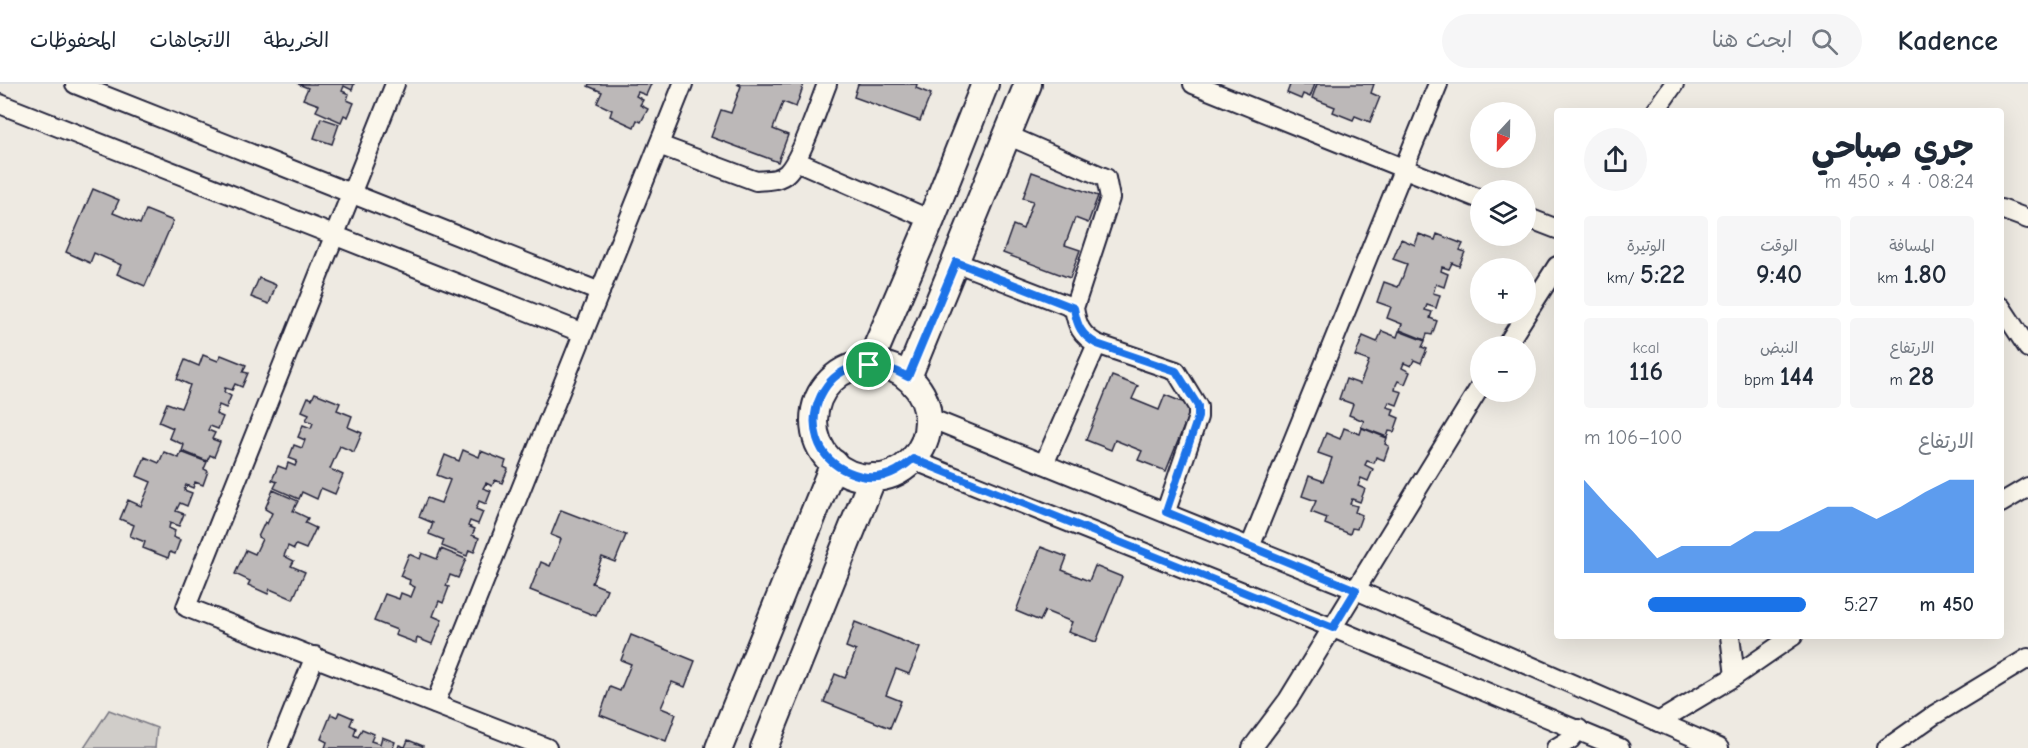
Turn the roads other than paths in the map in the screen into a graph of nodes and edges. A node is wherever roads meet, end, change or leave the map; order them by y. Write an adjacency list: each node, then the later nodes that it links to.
1 (75, 84): 16 (street)
2 (395, 84): 16 (street)
3 (683, 84): 13 (street)
4 (827, 84): 14 (street)
5 (985, 84): 20 (street)
6 (1028, 84): 12 (street)
7 (1193, 84): 15 (street)
8 (1438, 84): 15 (street)
9 (1674, 84): 11 (street)
10 (0, 104): 23 (street)
11 (1657, 108)
12 (1007, 135): 24 (street); 27 (street)
13 (659, 145): 14 (street); 26 (street)
14 (796, 161): 20 (street)
15 (1404, 169): 17 (street); 44 (street)
16 (351, 193): 23 (street); 26 (street)
17 (1470, 195)
18 (2004, 210): 19 (street)
19 (2028, 219)
20 (931, 220): 33 (street)
21 (1536, 221): 22 (street)
22 (1554, 228)
23 (334, 235): 29 (street); 49 (street)
24 (956, 262): 27 (street); 34 (street)
25 (1554, 271): 30 (street)
26 (600, 292): 29 (street)
27 (1074, 308): 31 (street)
28 (2004, 312): 32 (street)
29 (583, 333): 52 (street)
30 (1512, 336)
31 (1097, 344): 39 (street); 43 (street)
32 (2028, 348)
33 (869, 365): 34 (street); 38 (street)
34 (908, 377): 36 (street)
35 (1471, 402): 45 (street)
36 (927, 417): 37 (street); 39 (street)
37 (913, 459): 40 (street); 46 (street)
38 (834, 463): 40 (street); 57 (street)
39 (1044, 464): 43 (street)
40 (873, 477): 58 (street)
41 (2028, 487): 42 (street)
42 (2004, 501)
43 (1166, 512): 44 (street)
44 (1250, 547): 45 (street)
45 (1356, 590): 46 (street); 53 (street)
46 (1333, 628): 54 (street); 59 (street)
47 (1730, 639): 51 (street)
48 (1789, 639): 51 (street)
49 (315, 656): 52 (street); 55 (street)
50 (2028, 658): 63 (street)
51 (1735, 676): 53 (street)
52 (435, 704): 56 (street)
53 (1658, 722): 62 (street)
54 (1579, 729): 60 (street); 61 (street)
55 (278, 748)
56 (547, 748)
57 (718, 748)
58 (764, 748)
59 (1252, 748)
60 (1556, 748)
61 (1620, 748)
62 (1719, 748)
63 (1887, 748)

